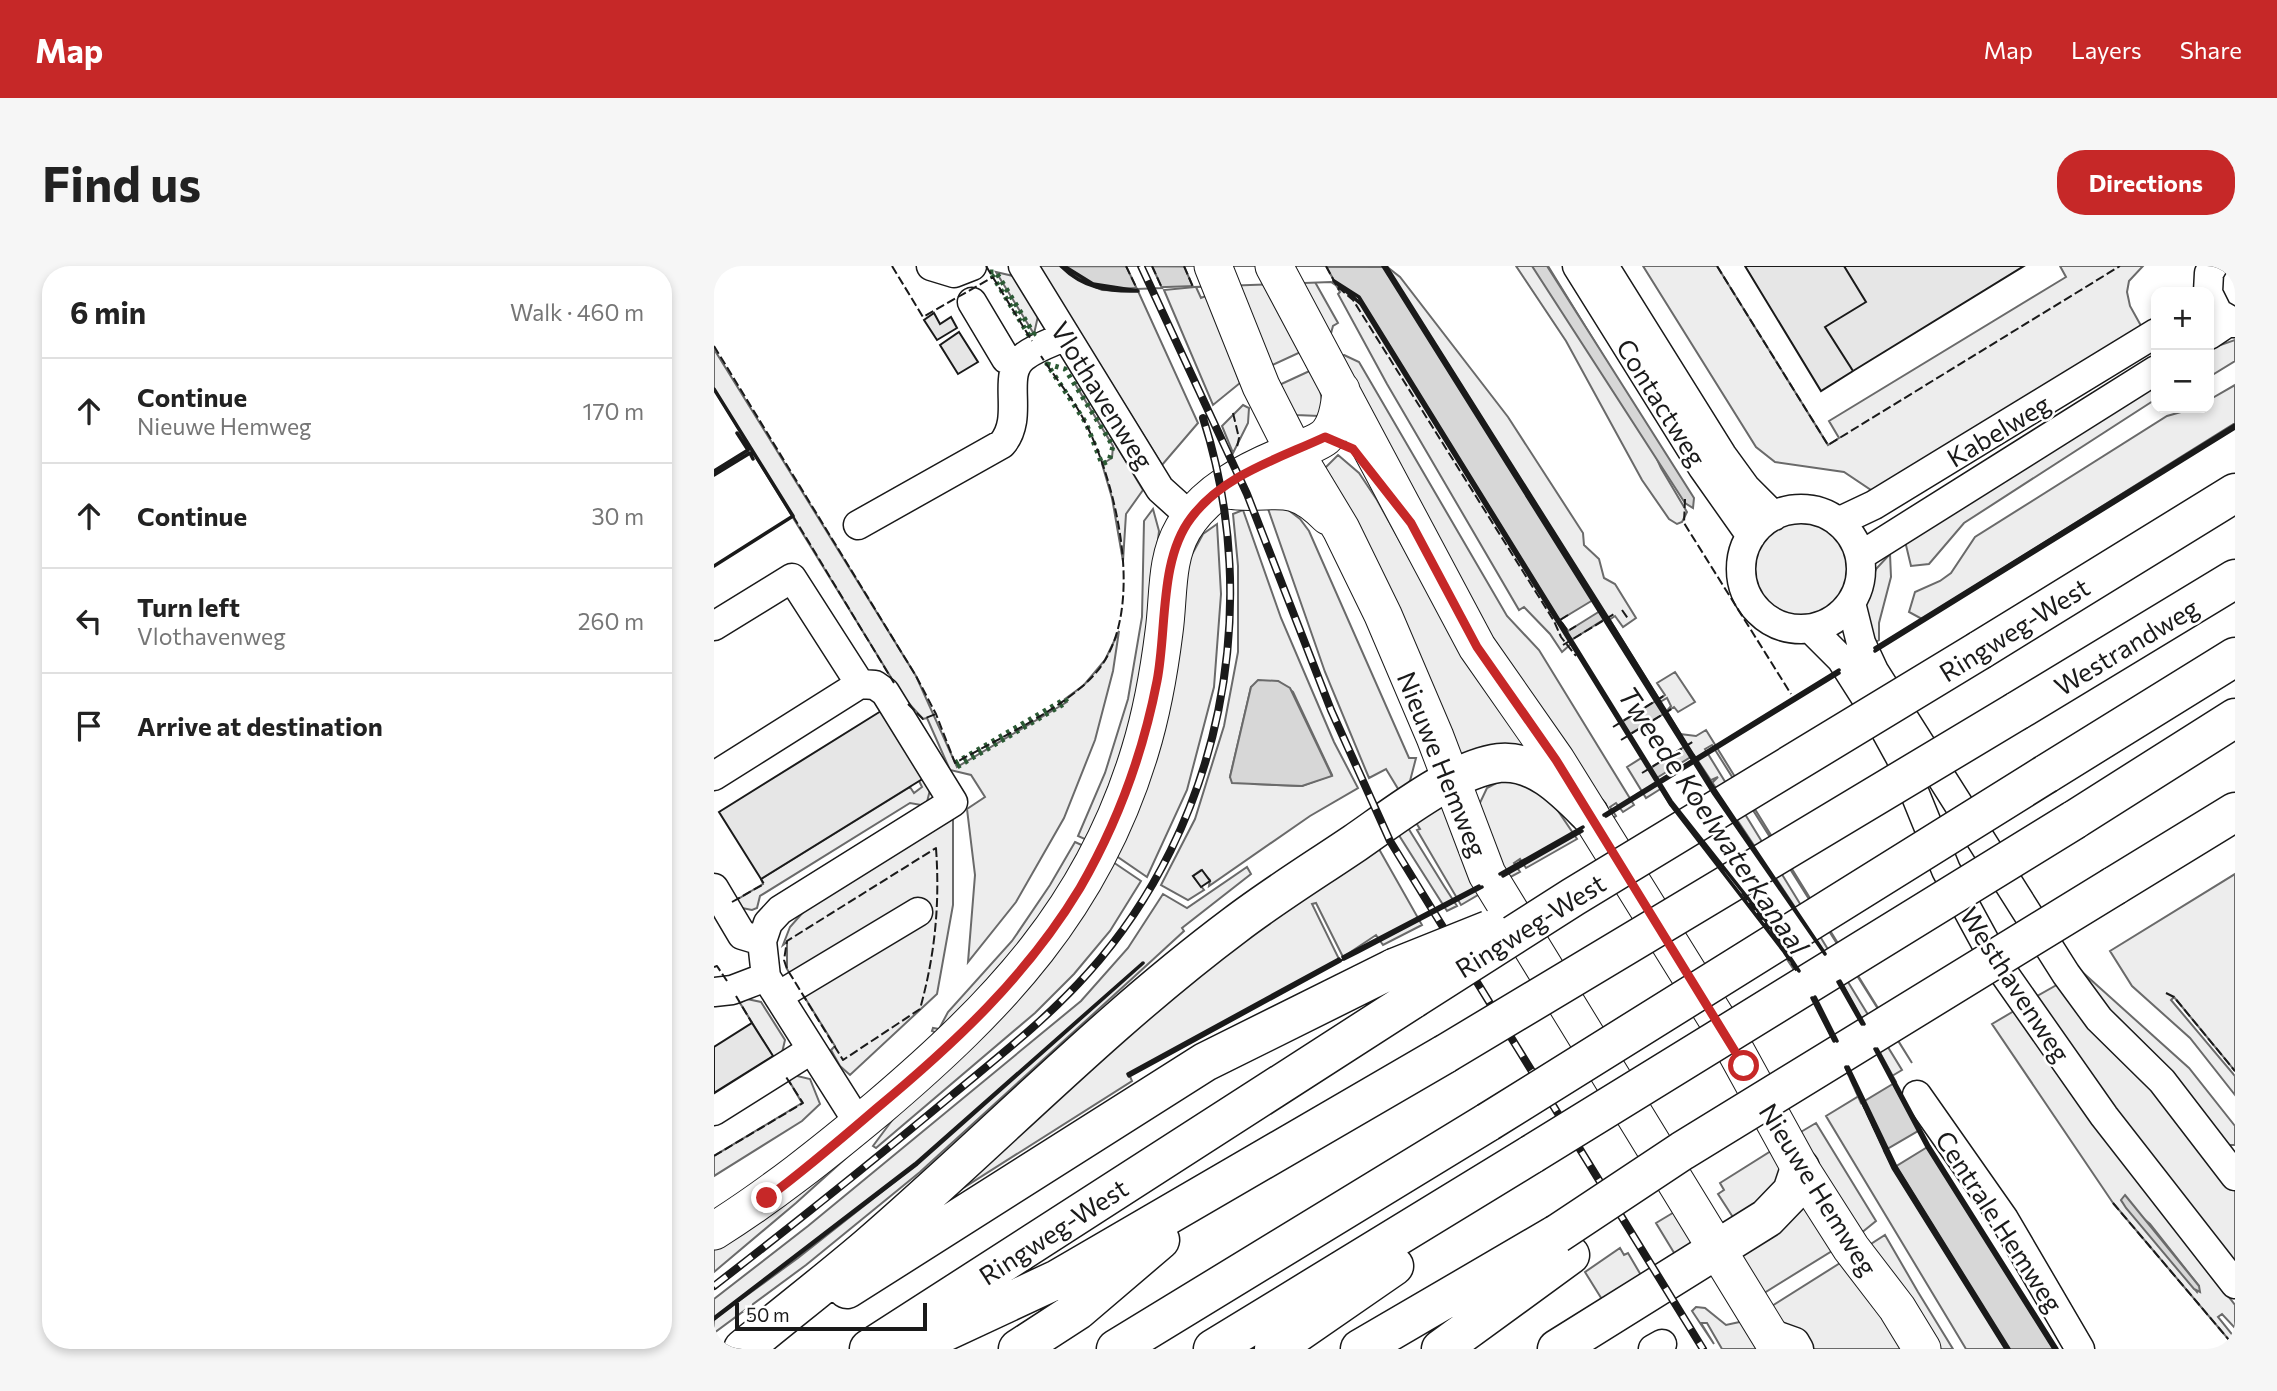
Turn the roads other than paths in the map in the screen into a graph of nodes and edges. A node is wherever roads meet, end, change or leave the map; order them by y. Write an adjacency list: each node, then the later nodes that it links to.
1 (931, 266): 2 (street)
2 (972, 266)
3 (1023, 266): 11 (street, Vlothavenweg)
4 (1577, 266): 25 (street, Contactweg)
5 (1604, 266): 19 (street, Contactweg)
6 (1279, 275): 15 (main road, Nieuwe Hemweg)
7 (1217, 276): 16 (main road, Nieuwe Hemweg)
8 (2208, 286): 10 (street)
9 (972, 302): 13 (street)
10 (2224, 326)
11 (1066, 336): 13 (street); 20 (street, Vlothavenweg)
12 (2151, 336): 21 (street, Kabelweg)
13 (1017, 363): 23 (street)
14 (2151, 373): 26 (street, Kabelweg)
15 (1341, 390): 16 (main road); 22 (main road, Nieuwe Hemweg)
16 (1309, 444): 17 (main road); 22 (main road); 24 (main road, Nieuwe Hemweg)
17 (1221, 489): 20 (main road); 24 (main road)
18 (2235, 493): 43 (highway, Ringweg-West, bridge)
19 (1774, 516): 21 (street); 25 (street)
20 (1191, 517): 49 (main road)
21 (1838, 522): 26 (street)
22 (1411, 523): 38 (main road, Nieuwe Hemweg)
23 (858, 525)
24 (1341, 529): 36 (main road, Nieuwe Hemweg)
25 (1751, 536): 30 (street)
26 (1860, 556): 28 (street)
27 (2235, 579): 33 (highway, Westrandweg)
28 (1851, 603): 30 (street); 52 (street, Westhavenweg)
29 (714, 626): 32 (street)
30 (1811, 629): 57 (street, Westhavenweg)
31 (2235, 657): 63 (highway, bridge)
32 (860, 684): 35 (street); 42 (street)
33 (2017, 711): 53 (highway, Ringweg-West, bridge)
34 (2235, 718): 50 (highway, bridge)
35 (714, 776)
36 (1450, 782): 38 (highway); 56 (main road, Nieuwe Hemweg); 59 (highway)
37 (2235, 812): 55 (highway, bridge)
38 (1589, 814): 51 (main road, Nieuwe Hemweg)
39 (714, 888): 42 (street)
40 (918, 912): 44 (street)
41 (714, 931): 42 (street)
42 (752, 938): 44 (street)
43 (1404, 983): 59 (highway); 60 (highway, Ringweg-West)
44 (772, 987): 45 (street); 46 (street)
45 (714, 992)
46 (811, 1050): 48 (street); 49 (street)
47 (1917, 1095): 71 (street, Centrale Hemweg)
48 (714, 1111)
49 (859, 1124): 54 (main road)
50 (1532, 1154): 64 (highway); 65 (highway)
51 (1800, 1168): 56 (highway); 70 (main road, Nieuwe Hemweg)
52 (2234, 1173)
53 (1231, 1180): 61 (highway, Ringweg-West); 62 (highway)
54 (714, 1231)
55 (1563, 1245): 66 (highway); 67 (highway)
56 (1716, 1250): 58 (main road, Nieuwe Hemweg); 68 (highway)
57 (2235, 1284)
58 (1772, 1340): 69 (street)
59 (745, 1349)
60 (870, 1349)
61 (908, 1349)
62 (1018, 1349)
63 (1116, 1349)
64 (1213, 1349)
65 (1274, 1349)
66 (1360, 1349)
67 (1441, 1349)
68 (1557, 1349)
69 (1799, 1349)
70 (1922, 1349)
71 (2080, 1349)

